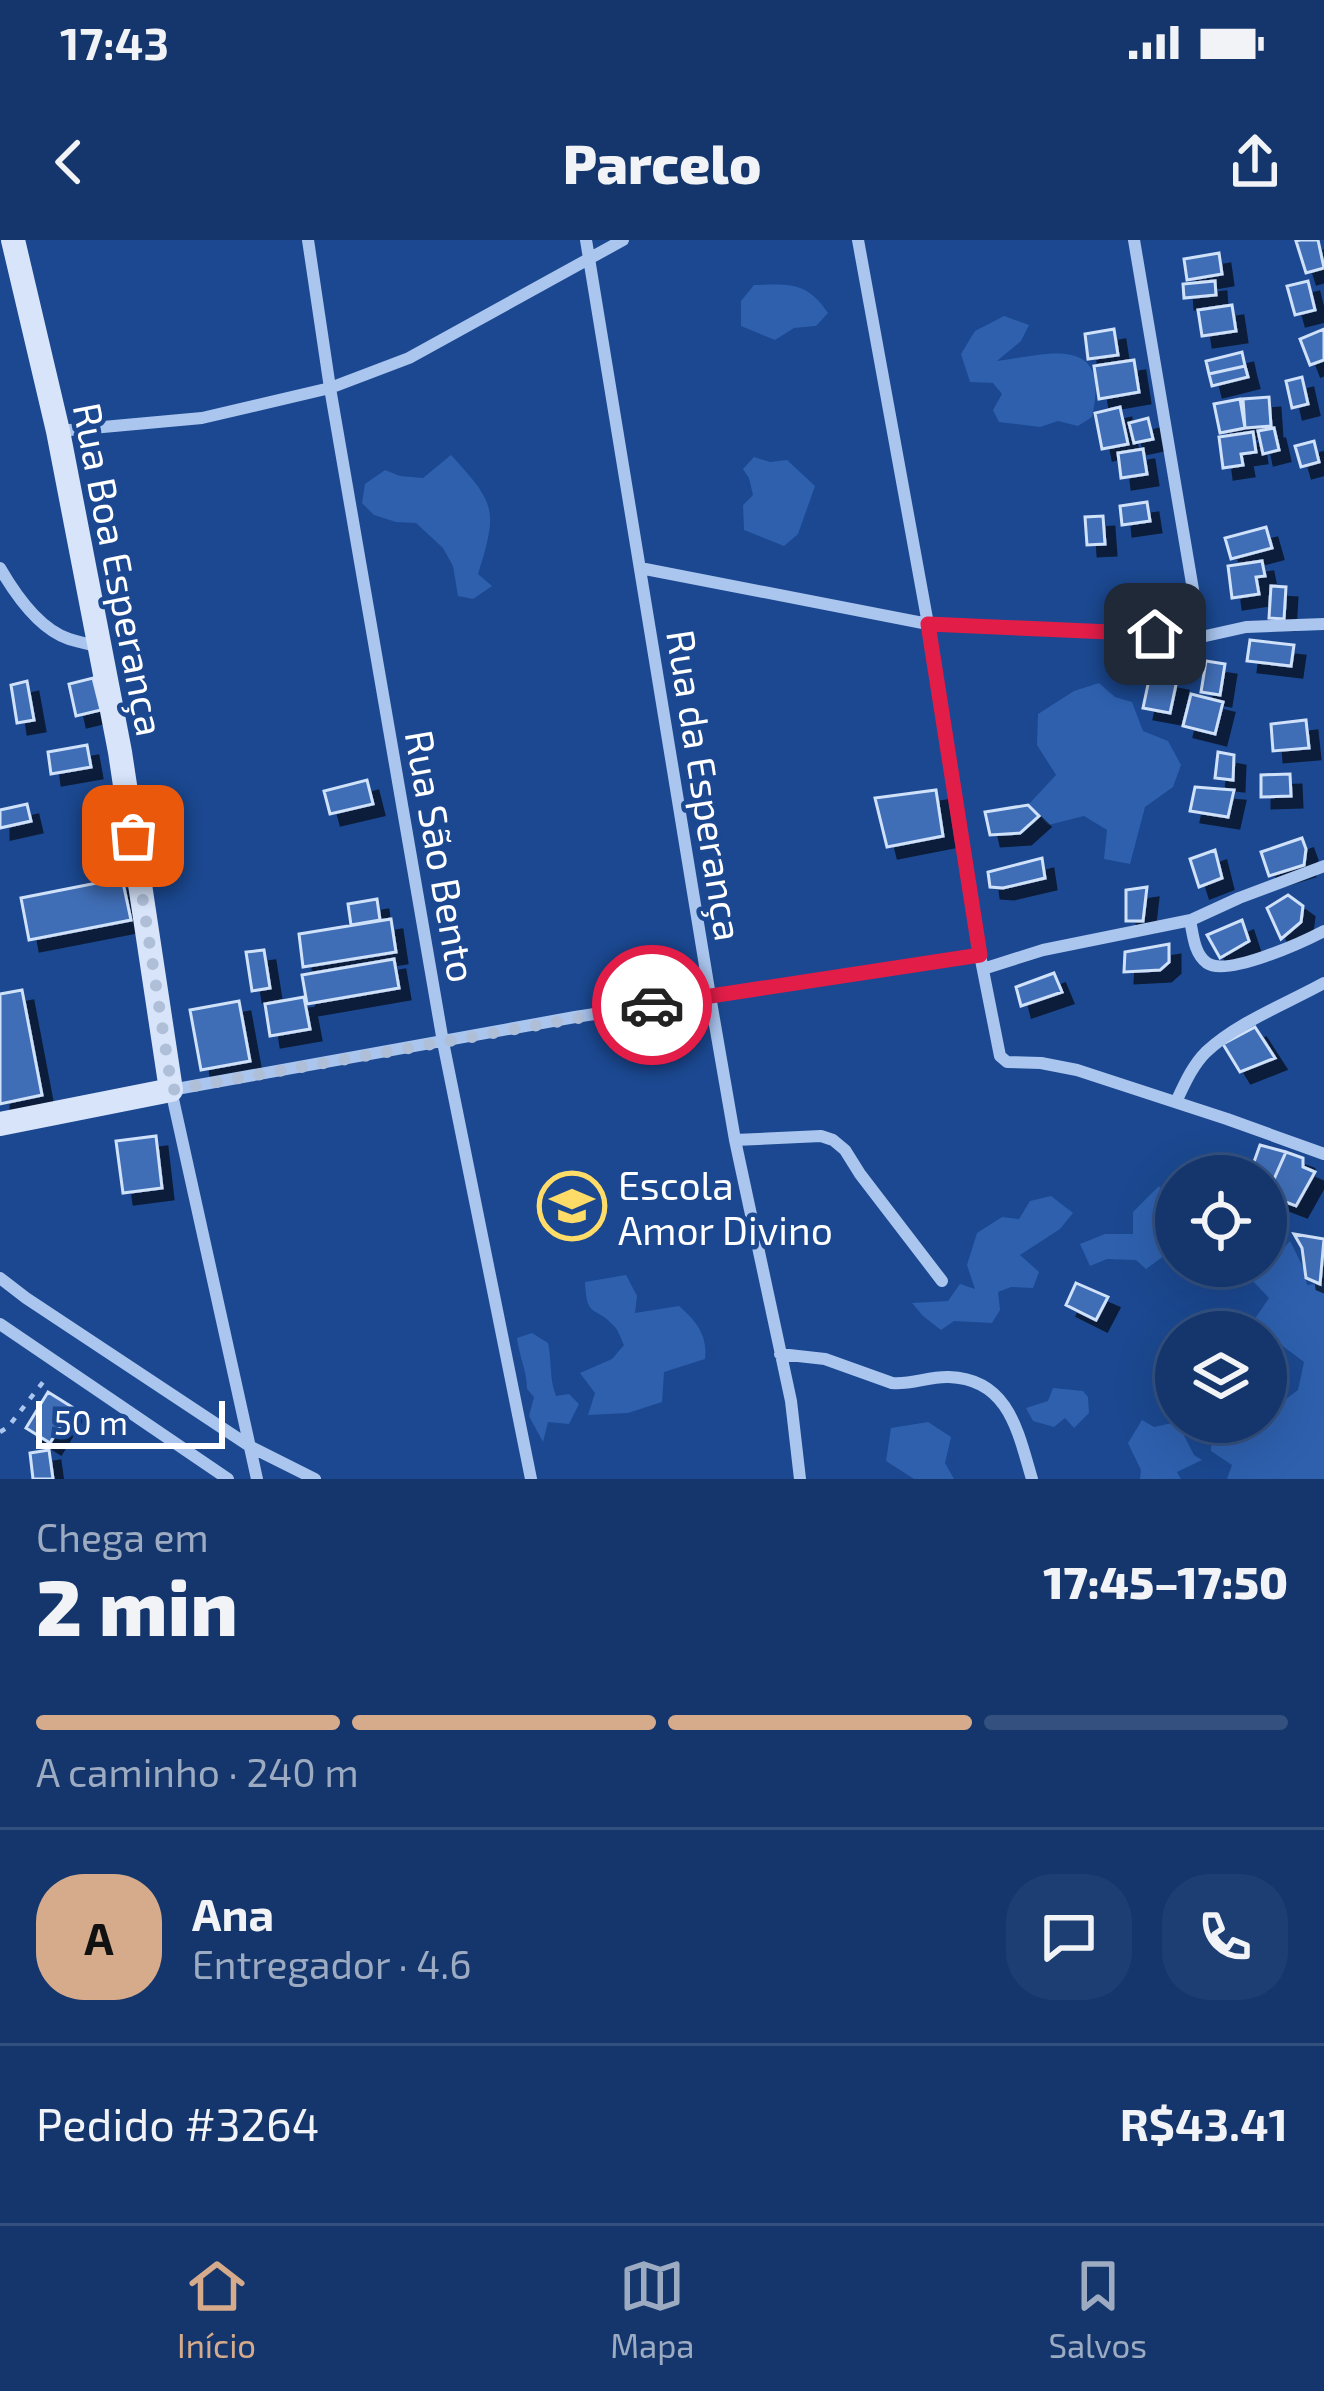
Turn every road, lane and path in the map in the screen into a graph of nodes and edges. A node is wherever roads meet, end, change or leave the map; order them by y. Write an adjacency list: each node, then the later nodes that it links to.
1 (13, 240): 9 (street, Rua Boa Esperança)
2 (308, 240): 8 (street, Rua São Bento)
3 (586, 240): 7 (street, Rua da Esperança)
4 (623, 240): 7 (street)
5 (858, 240): 12 (street)
6 (1134, 240): 14 (street)
7 (590, 257): 8 (street); 11 (street, Rua da Esperança)
8 (330, 388): 9 (street); 22 (street, Rua São Bento)
9 (58, 431): 15 (street, Rua Boa Esperança)
10 (0, 568): 15 (street)
11 (640, 568): 12 (street); 21 (street, Rua da Esperança)
12 (928, 624): 14 (street); 19 (street)
13 (1324, 624): 14 (street)
14 (1201, 637)
15 (98, 646): 23 (street, Rua Boa Esperança)
16 (1324, 866): 17 (street)
17 (1190, 920): 18 (street); 19 (street)
18 (1324, 931)
19 (982, 962): 21 (street); 24 (street)
20 (1324, 983): 24 (street)
21 (710, 996): 22 (street); 26 (street, Rua da Esperança)
22 (443, 1042): 23 (street); 38 (street, Rua São Bento)
23 (172, 1090): 25 (street); 34 (street, Rua Boa Esperança)
24 (1176, 1102): 27 (street)
25 (0, 1124)
26 (735, 1140): 29 (street); 31 (street, Rua da Esperança)
27 (1324, 1154)
28 (0, 1278): 34 (street)
29 (942, 1281)
30 (0, 1324): 32 (street)
31 (780, 1354): 39 (street, Rua da Esperança); 40 (street)
32 (57, 1362): 33 (path); 35 (street)
33 (0, 1432)
34 (251, 1448): 36 (street, Rua Boa Esperança); 37 (street)
35 (228, 1479)
36 (256, 1479)
37 (315, 1479)
38 (531, 1479)
39 (800, 1479)
40 (1032, 1479)

